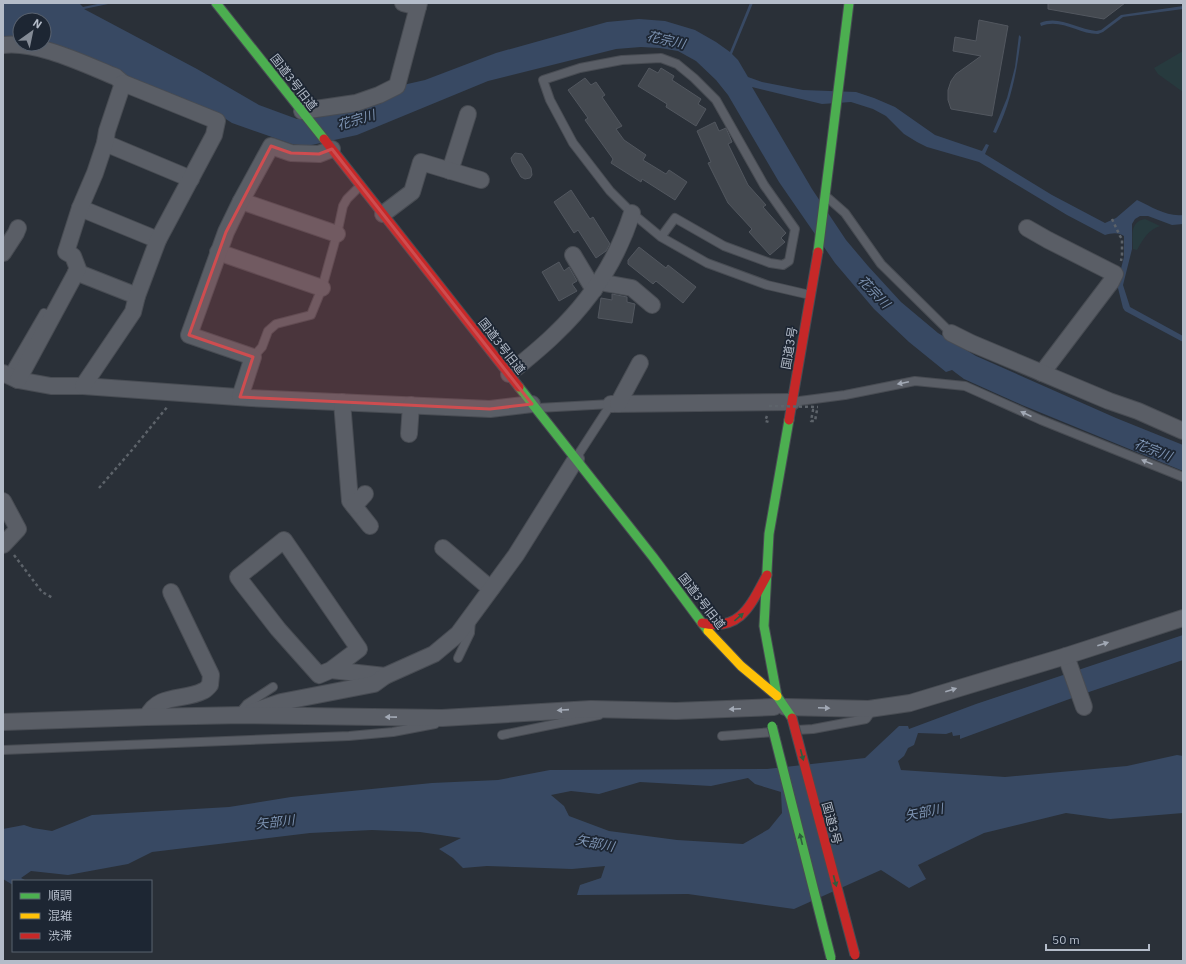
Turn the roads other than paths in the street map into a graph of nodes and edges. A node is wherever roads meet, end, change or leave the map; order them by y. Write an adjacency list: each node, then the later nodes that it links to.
1 (216, 3): 7 (main road, 国道3号旧道)
2 (403, 3): 4 (street)
3 (850, 3): 15 (main road, 国道3号)
4 (419, 5): 7 (street)
5 (3, 45): 6 (street)
6 (123, 83): 9 (street); 12 (street)
7 (303, 113): 10 (main road, 国道3号旧道)
8 (468, 114): 11 (street)
9 (106, 143): 12 (street); 17 (street)
10 (331, 148): 14 (main road, 国道3号旧道); 16 (street)
11 (450, 171): 13 (street); 19 (street)
12 (191, 179): 24 (street)
13 (480, 180)
14 (361, 185): 19 (main road, 国道3号旧道); 22 (lane)
15 (825, 198): 31 (main road, 国道3号); 35 (lane)
16 (241, 201): 22 (street); 25 (street)
17 (80, 208): 24 (street); 28 (street)
18 (632, 213): 23 (lane); 23 (lane); 29 (street)
19 (383, 214): 39 (main road, 国道3号旧道)
20 (18, 228): 26 (street)
21 (1037, 229): 38 (street)
22 (337, 234): 30 (lane)
23 (662, 237): 31 (lane)
24 (158, 240): 32 (street)
25 (218, 252): 30 (street); 36 (street)
26 (3, 253)
27 (573, 255): 29 (street)
28 (76, 272): 32 (street); 40 (street)
29 (597, 286): 33 (street); 39 (street)
30 (322, 288): 36 (lane)
31 (810, 295): 44 (main road, 国道3号)
32 (137, 296): 41 (street)
33 (652, 305)
34 (44, 313): 40 (lane)
35 (951, 333): 38 (street)
36 (253, 357): 42 (street)
37 (640, 364): 45 (street)
38 (1042, 373): 48 (street)
39 (509, 374): 47 (main road, 国道3号旧道)
40 (10, 376): 41 (street)
41 (83, 386): 42 (street)
42 (240, 397): 43 (street)
43 (342, 402): 46 (street); 54 (street)
44 (792, 402): 45 (street); 51 (lane, one-way to 44); 58 (main road, 国道3号)
45 (614, 404): 47 (lane); 50 (lane)
46 (411, 405): 47 (street); 49 (street)
47 (534, 406): 50 (main road, 国道3号旧道)
48 (1183, 431)
49 (409, 434)
50 (576, 459): 59 (street); 63 (main road, 国道3号旧道)
51 (1183, 477)
52 (365, 494): 54 (street)
53 (3, 501): 56 (street)
54 (354, 506): 55 (street)
55 (370, 526)
56 (4, 544)
57 (442, 548): 59 (street)
58 (767, 575): 63 (main road, one-way to 58); 69 (main road, 国道3号)
59 (491, 589): 61 (street)
60 (171, 592): 74 (street)
61 (472, 615): 65 (lane); 67 (street)
62 (1183, 618): 64 (street, one-way to 62)
63 (702, 623): 69 (main road, 国道3号旧道)
64 (1066, 656): 70 (street); 71 (street, one-way to 64)
65 (458, 658)
66 (330, 670): 66 (street); 67 (street)
67 (385, 676): 73 (street)
68 (273, 687): 73 (lane)
69 (782, 707): 71 (street, one-way to 71); 72 (street, one-way to 72); 80 (main road, 国道3号, one-way to 80, bridge); 81 (main road, 国道3号, one-way to 69, bridge)
70 (1084, 707)
71 (873, 709): 78 (lane)
72 (627, 710): 75 (street, one-way to 75); 77 (lane)
73 (240, 715): 74 (street); 75 (street, one-way to 73)
74 (147, 717): 76 (street)
75 (442, 718): 79 (lane)
76 (3, 722)
77 (502, 735)
78 (722, 736)
79 (3, 750)
80 (855, 958)
81 (831, 959)

